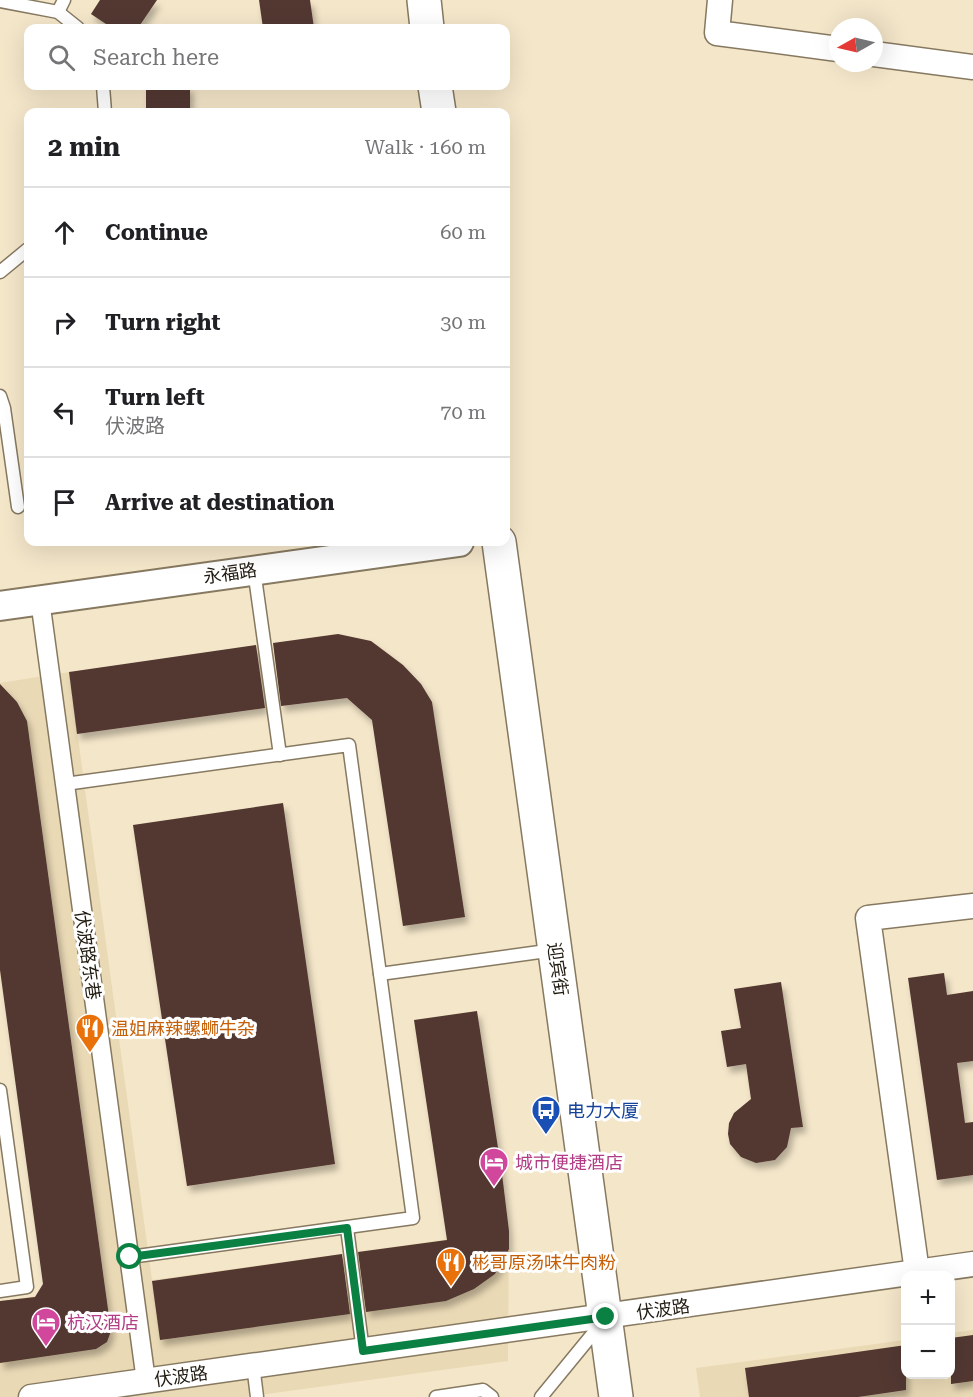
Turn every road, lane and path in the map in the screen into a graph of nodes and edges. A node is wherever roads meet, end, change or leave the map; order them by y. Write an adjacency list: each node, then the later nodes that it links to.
1 (64, 0): 5 (lane)
2 (424, 0): 7 (main road)
3 (720, 0): 8 (street)
4 (0, 1): 5 (lane)
5 (58, 12): 6 (lane)
6 (73, 24)
7 (427, 24)
8 (829, 48)
9 (883, 55): 10 (street)
10 (973, 67)
11 (103, 90): 13 (lane)
12 (436, 90): 14 (main road)
13 (105, 108)
14 (438, 108)
15 (24, 252): 16 (lane)
16 (0, 272)
17 (0, 396): 18 (lane)
18 (18, 507)
19 (430, 546): 21 (street, 永福路)
20 (500, 546): 27 (main road, 迎宾街)
21 (254, 570): 22 (street, 永福路); 24 (lane)
22 (40, 600): 23 (street, 永福路); 25 (street, 伏波路东巷)
23 (0, 606)
24 (280, 755): 25 (lane); 28 (lane)
25 (65, 784): 31 (street, 伏波路东巷)
26 (973, 906): 33 (street)
27 (555, 949): 28 (lane); 37 (main road, 迎宾街)
28 (380, 974): 30 (lane)
29 (0, 1090): 36 (lane)
30 (347, 1228): 31 (lane); 38 (lane)
31 (130, 1257): 40 (street, 伏波路东巷)
32 (973, 1264): 34 (street, 伏波路)
33 (917, 1271)
34 (924, 1271)
35 (901, 1274): 37 (street, 伏波路)
36 (0, 1290)
37 (606, 1317): 38 (street, 伏波路); 45 (lane); 46 (main road, 迎宾街)
38 (363, 1351): 39 (street, 伏波路)
39 (252, 1365): 40 (street, 伏波路); 42 (lane)
40 (146, 1381): 41 (street, 伏波路)
41 (32, 1397)
42 (257, 1397)
43 (436, 1397): 44 (lane)
44 (492, 1397)
45 (541, 1397)
46 (616, 1397)

